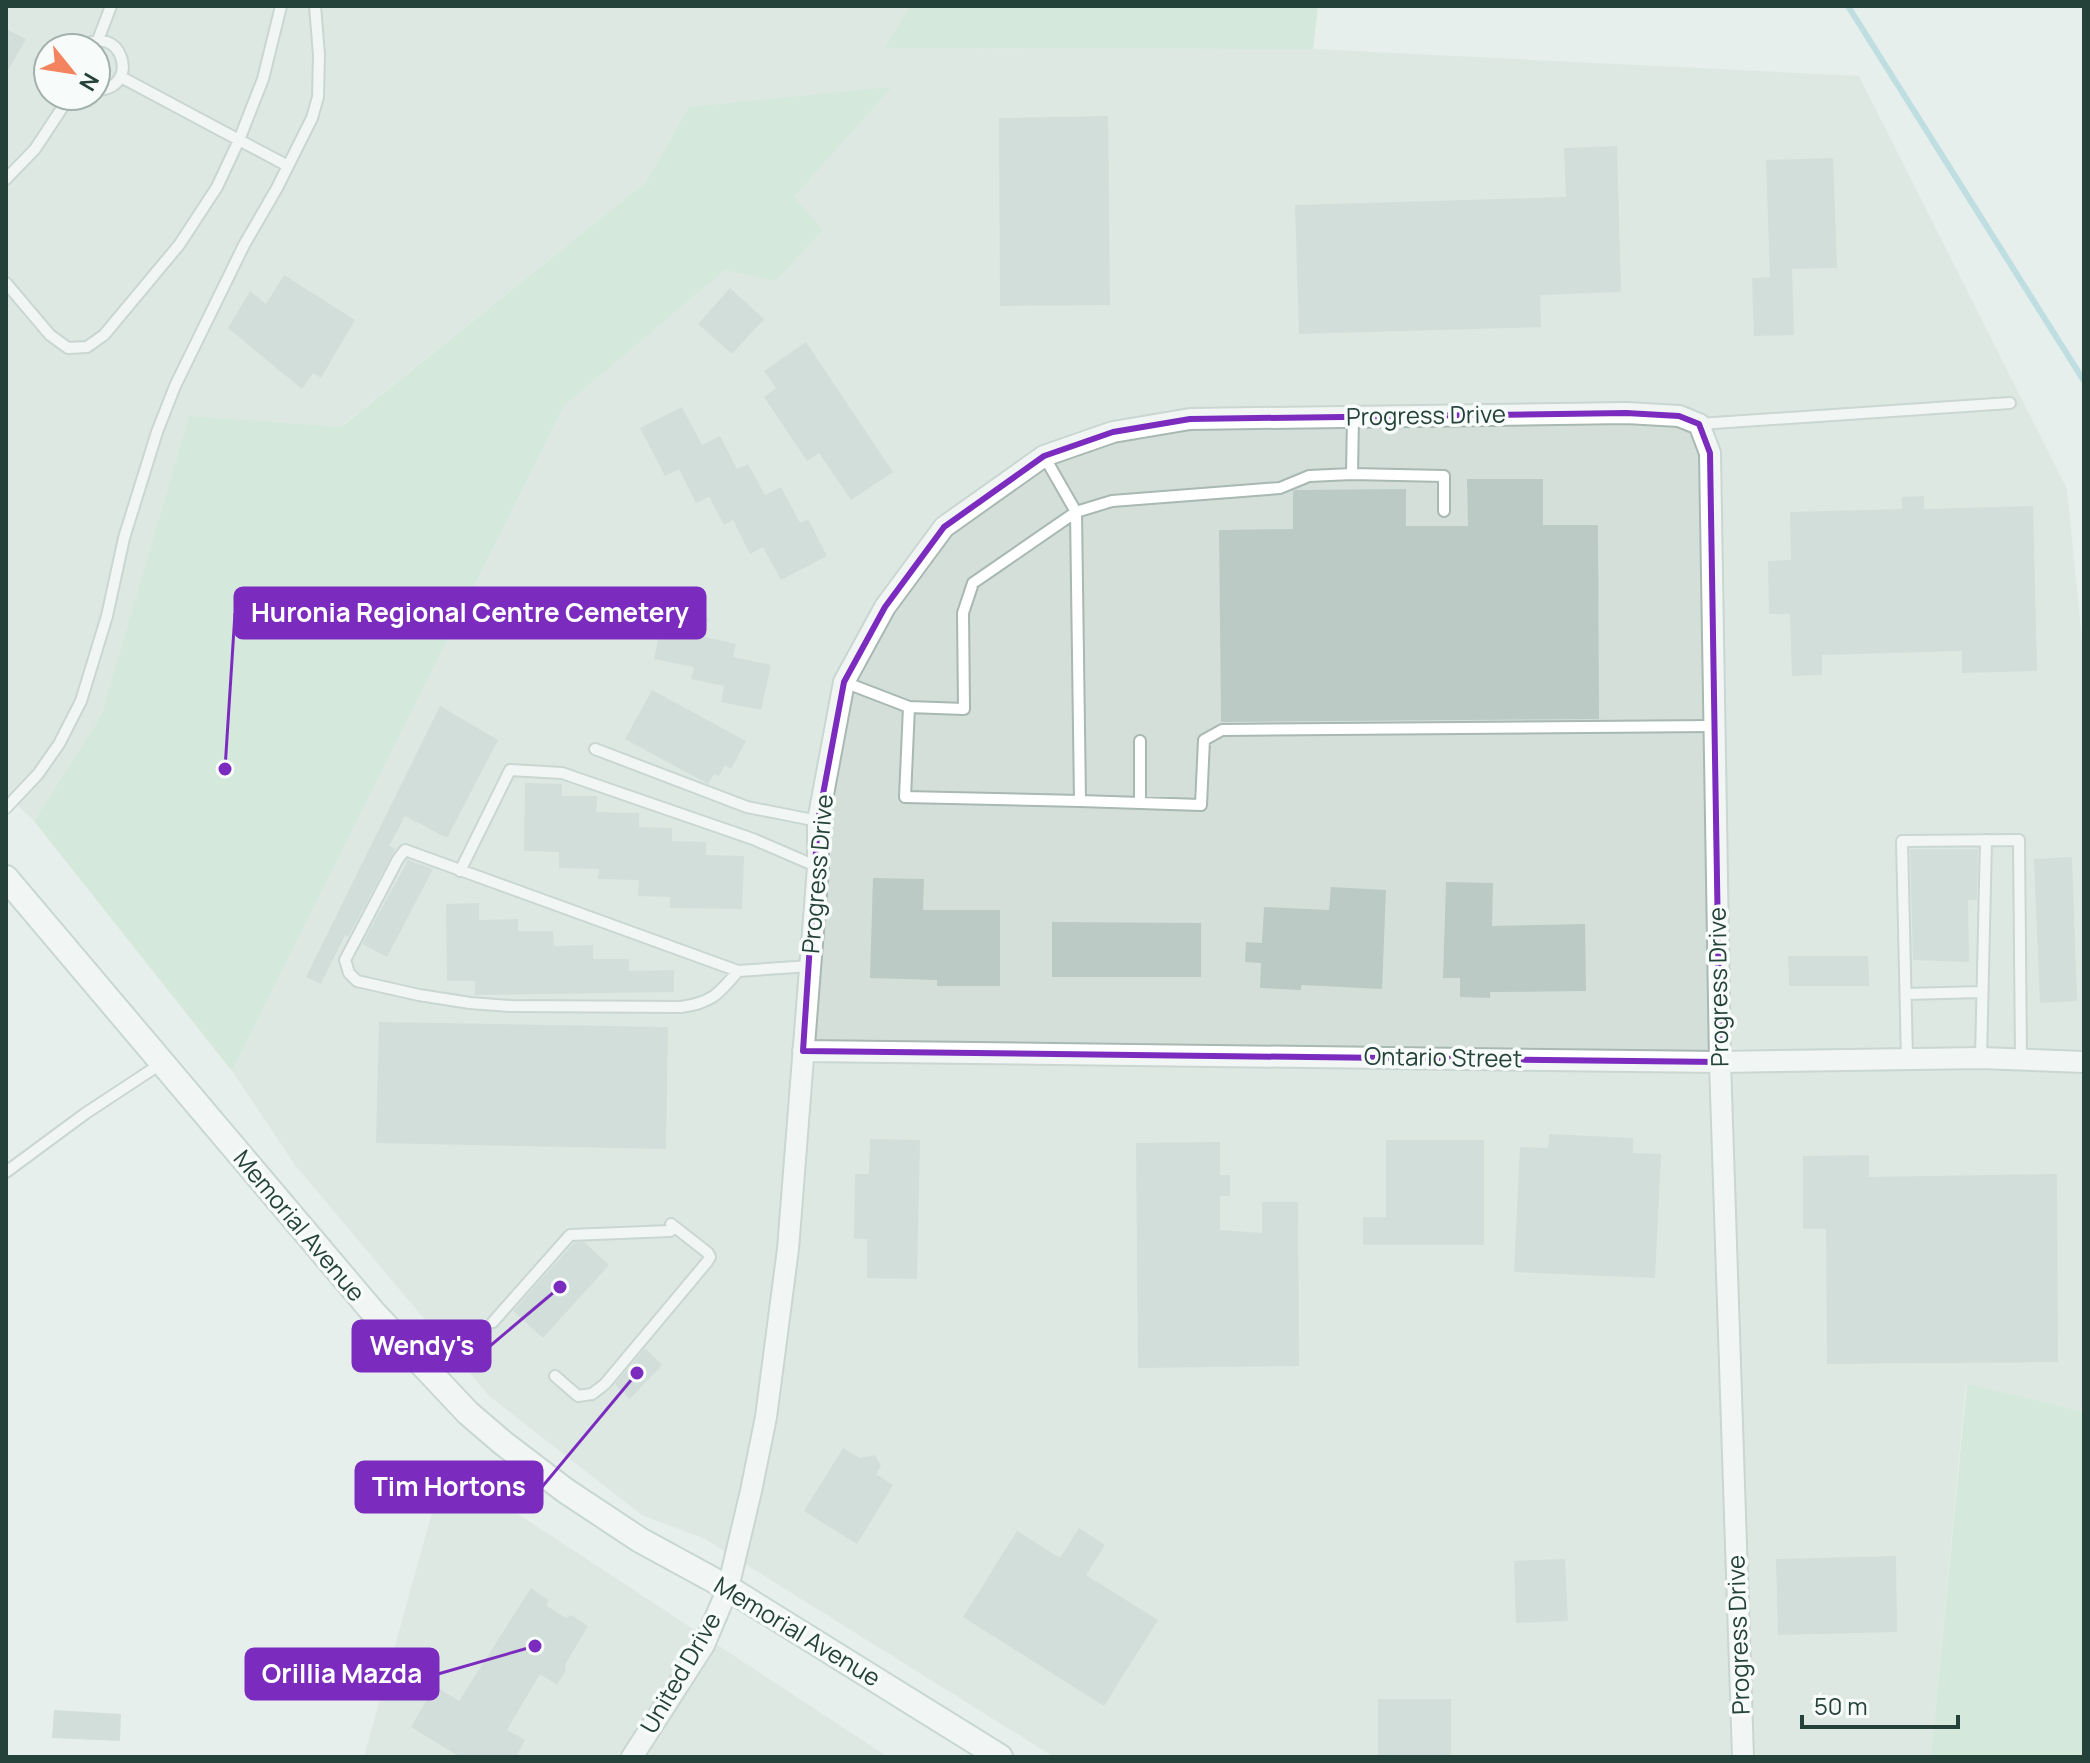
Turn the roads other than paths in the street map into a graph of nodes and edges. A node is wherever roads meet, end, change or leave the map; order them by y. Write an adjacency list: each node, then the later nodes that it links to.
1 (111, 6): 4 (lane)
2 (281, 6): 9 (lane)
3 (315, 6): 10 (lane)
4 (101, 32)
5 (112, 45): 6 (lane)
6 (121, 77): 7 (lane); 9 (lane)
7 (112, 85)
8 (59, 112): 11 (lane)
9 (239, 140): 10 (lane); 12 (lane)
10 (288, 166): 27 (lane)
11 (6, 179)
12 (6, 283)
13 (2010, 403): 15 (lane)
14 (1353, 417): 15 (street, Progress Drive); 16 (street, Progress Drive); 17 (lane)
15 (1699, 424): 22 (street, Progress Drive)
16 (1044, 456): 19 (lane); 20 (street, Progress Drive)
17 (1352, 474): 18 (lane); 19 (lane)
18 (1444, 511)
19 (1076, 512): 21 (lane); 25 (lane)
20 (844, 682): 21 (lane); 28 (street, Progress Drive)
21 (909, 707): 25 (lane)
22 (1714, 726): 26 (lane); 41 (street, Progress Drive)
23 (1140, 741): 26 (lane)
24 (595, 749): 28 (lane)
25 (1080, 801): 26 (lane)
26 (1140, 803)
27 (6, 808)
28 (818, 821): 30 (street, Progress Drive)
29 (1986, 840): 35 (lane); 36 (lane); 40 (lane)
30 (818, 867): 31 (lane); 33 (street, Progress Drive)
31 (460, 871): 34 (lane); 34 (lane)
32 (6, 878): 43 (main road, Memorial Avenue)
33 (810, 966): 34 (lane); 37 (street, Progress Drive)
34 (738, 971)
35 (1982, 992): 36 (lane); 38 (lane)
36 (1906, 994): 39 (lane)
37 (803, 1051): 41 (street, Ontario Street); 47 (street, Progress Drive)
38 (1981, 1058): 39 (street, Ontario Street); 40 (street, Ontario Street)
39 (1907, 1059): 41 (street, Ontario Street)
40 (2021, 1059): 42 (street, Ontario Street)
41 (1720, 1062): 50 (street, Progress Drive)
42 (2084, 1062)
43 (162, 1063): 44 (lane); 47 (main road, Memorial Avenue)
44 (6, 1172)
45 (493, 1322): 46 (lane)
46 (555, 1376)
47 (728, 1588): 48 (street, United Drive); 49 (main road, Memorial Avenue)
48 (632, 1757)
49 (1000, 1757)
50 (1743, 1757)

